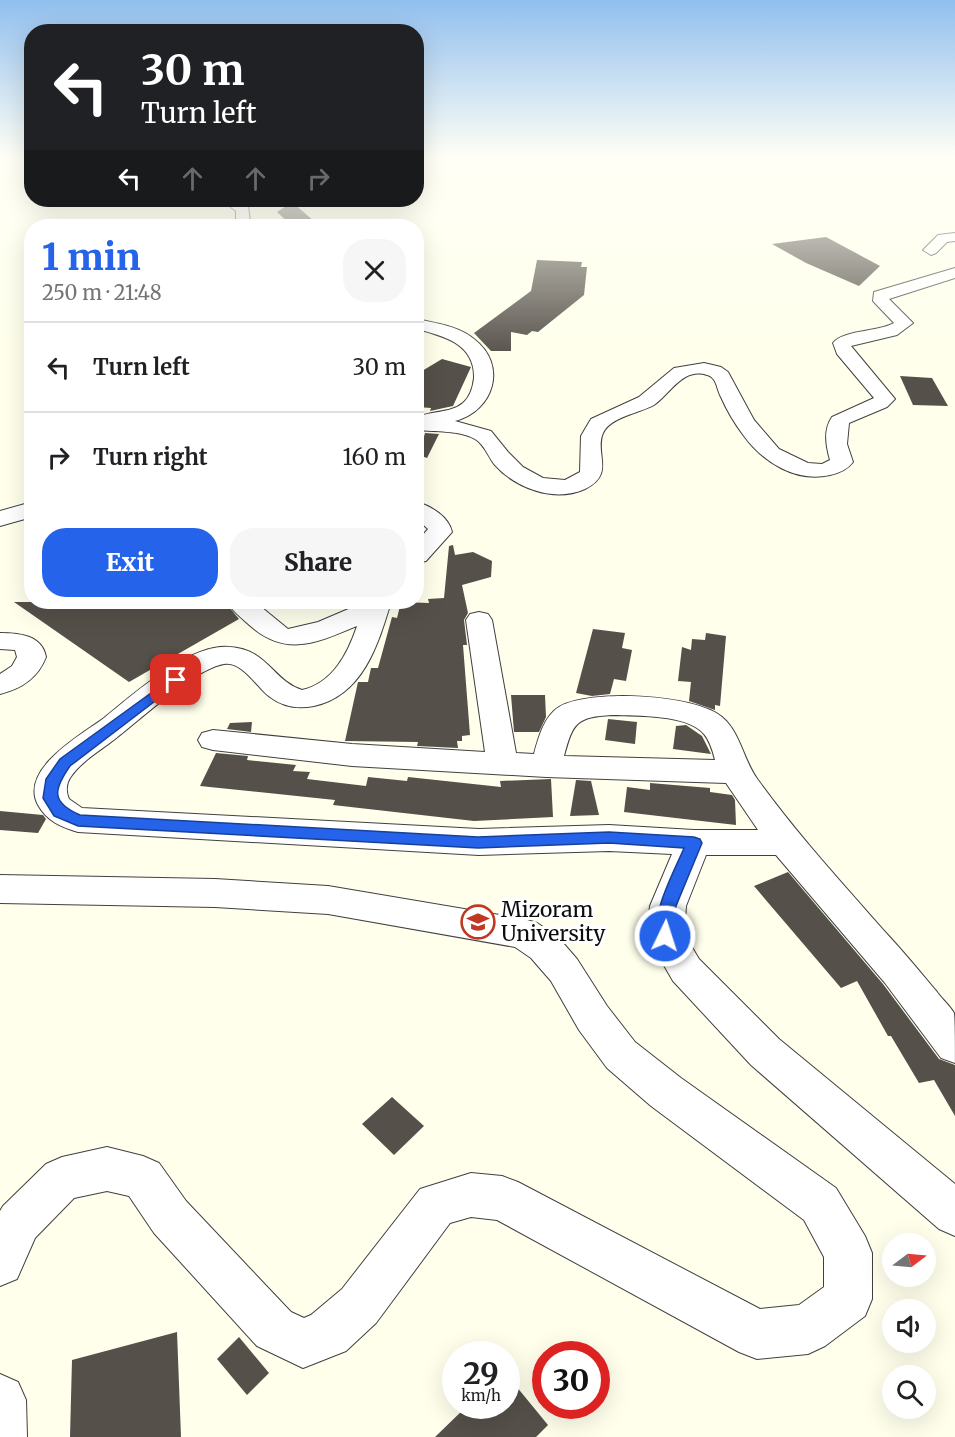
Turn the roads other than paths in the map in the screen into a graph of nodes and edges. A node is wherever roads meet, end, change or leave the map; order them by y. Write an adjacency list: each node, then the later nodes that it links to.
1 (955, 237): 2 (street)
2 (932, 250)
3 (955, 273): 6 (street)
4 (424, 326): 5 (street)
5 (424, 419)
6 (424, 425)
7 (24, 512): 9 (street)
8 (424, 513): 10 (street)
9 (0, 519)
10 (424, 549)
11 (248, 609): 12 (street)
12 (367, 609)
13 (376, 609): 22 (street)
14 (479, 620): 18 (street)
15 (0, 640): 16 (street)
16 (0, 685)
17 (213, 740): 18 (street)
18 (501, 764): 19 (street)
19 (546, 766): 20 (street); 20 (street)
20 (735, 772): 21 (street)
21 (784, 842): 22 (street); 24 (street)
22 (694, 843): 25 (street)
23 (0, 889): 26 (street)
24 (955, 1045)
25 (955, 1213)
26 (0, 1262)
27 (0, 1400): 28 (street)
28 (1, 1437)

